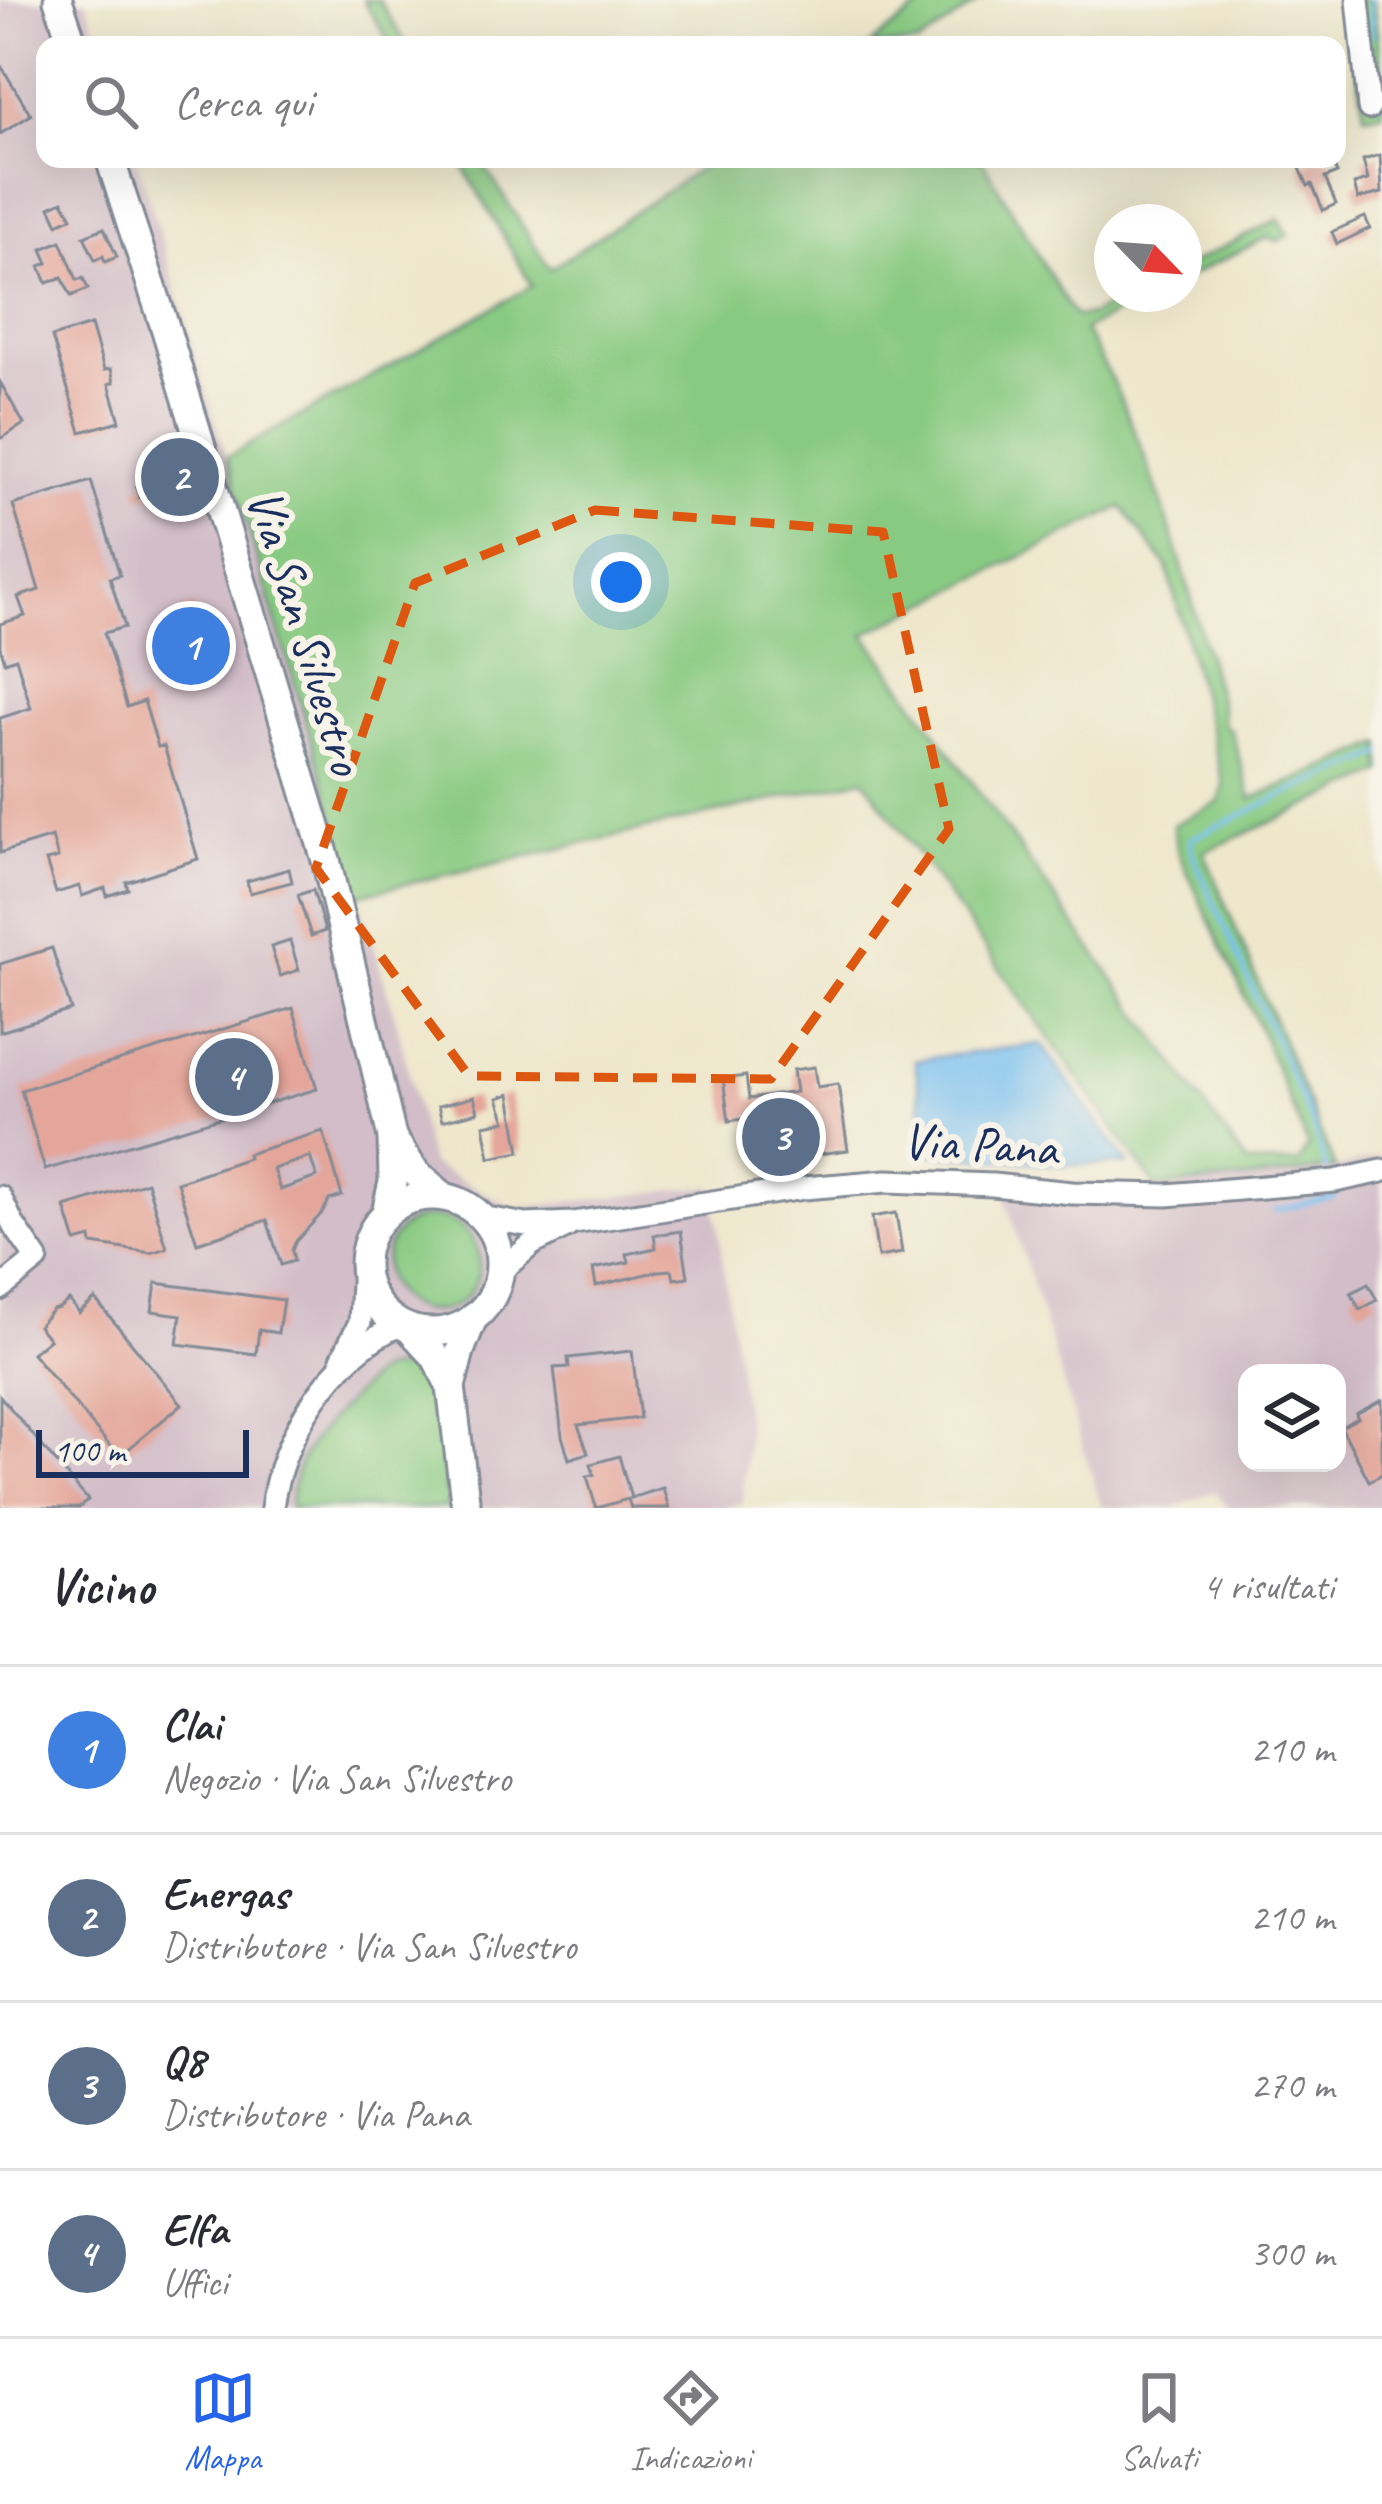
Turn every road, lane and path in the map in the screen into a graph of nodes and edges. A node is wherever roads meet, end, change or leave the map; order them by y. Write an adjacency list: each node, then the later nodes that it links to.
1 (1358, 0): 2 (street)
2 (1369, 108)
3 (113, 168): 4 (main road, Via San Silvestro)
4 (392, 1137): 6 (main road, Via San Silvestro); 8 (main road, Via San Silvestro)
5 (1382, 1171): 10 (street, Via Pana)
6 (443, 1196): 8 (main road); 9 (main road)
7 (0, 1197): 11 (street)
8 (386, 1213): 12 (main road)
9 (482, 1217): 10 (street, Via Pana); 13 (main road)
10 (574, 1223): 13 (street, Via Pana)
11 (6, 1229): 14 (street)
12 (363, 1263): 16 (main road); 17 (street)
13 (500, 1272): 15 (main road)
14 (0, 1289)
15 (473, 1318): 16 (main road); 18 (main road)
16 (405, 1327): 17 (street); 18 (main road)
17 (331, 1381): 19 (street)
18 (451, 1387): 20 (main road)
19 (272, 1508)
20 (466, 1508)

